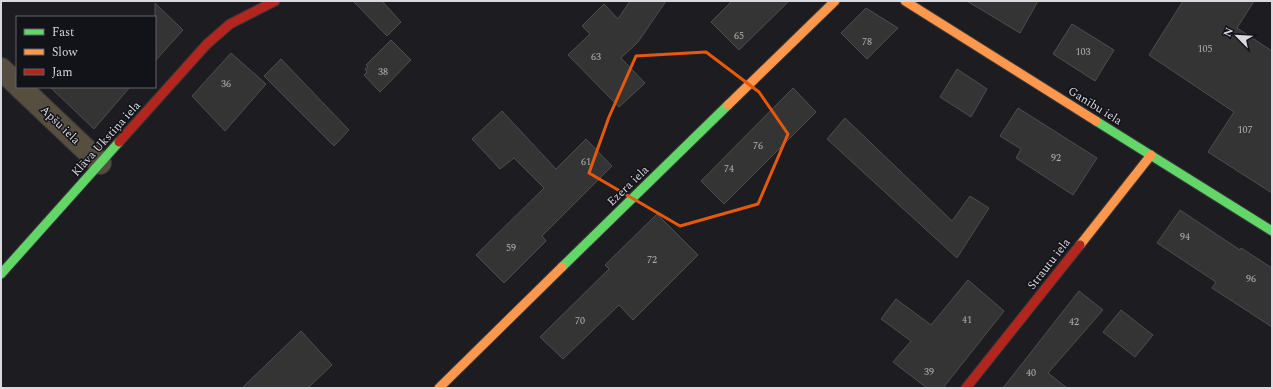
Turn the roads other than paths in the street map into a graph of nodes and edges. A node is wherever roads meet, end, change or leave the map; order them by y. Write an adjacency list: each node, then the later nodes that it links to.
1 (275, 1): 8 (main road, Klāva Ukstiņa iela)
2 (834, 1): 11 (main road, Ezera iela)
3 (905, 1): 7 (main road, Ganību iela)
4 (1, 69): 5 (street)
5 (16, 83)
6 (21, 88): 8 (street, Apšu iela)
7 (1151, 155): 9 (main road, Ganību iela); 12 (main road, Strautu iela)
8 (100, 163): 10 (main road, Klāva Ukstiņa iela)
9 (1272, 232)
10 (1, 274)
11 (439, 388)
12 (966, 388)

